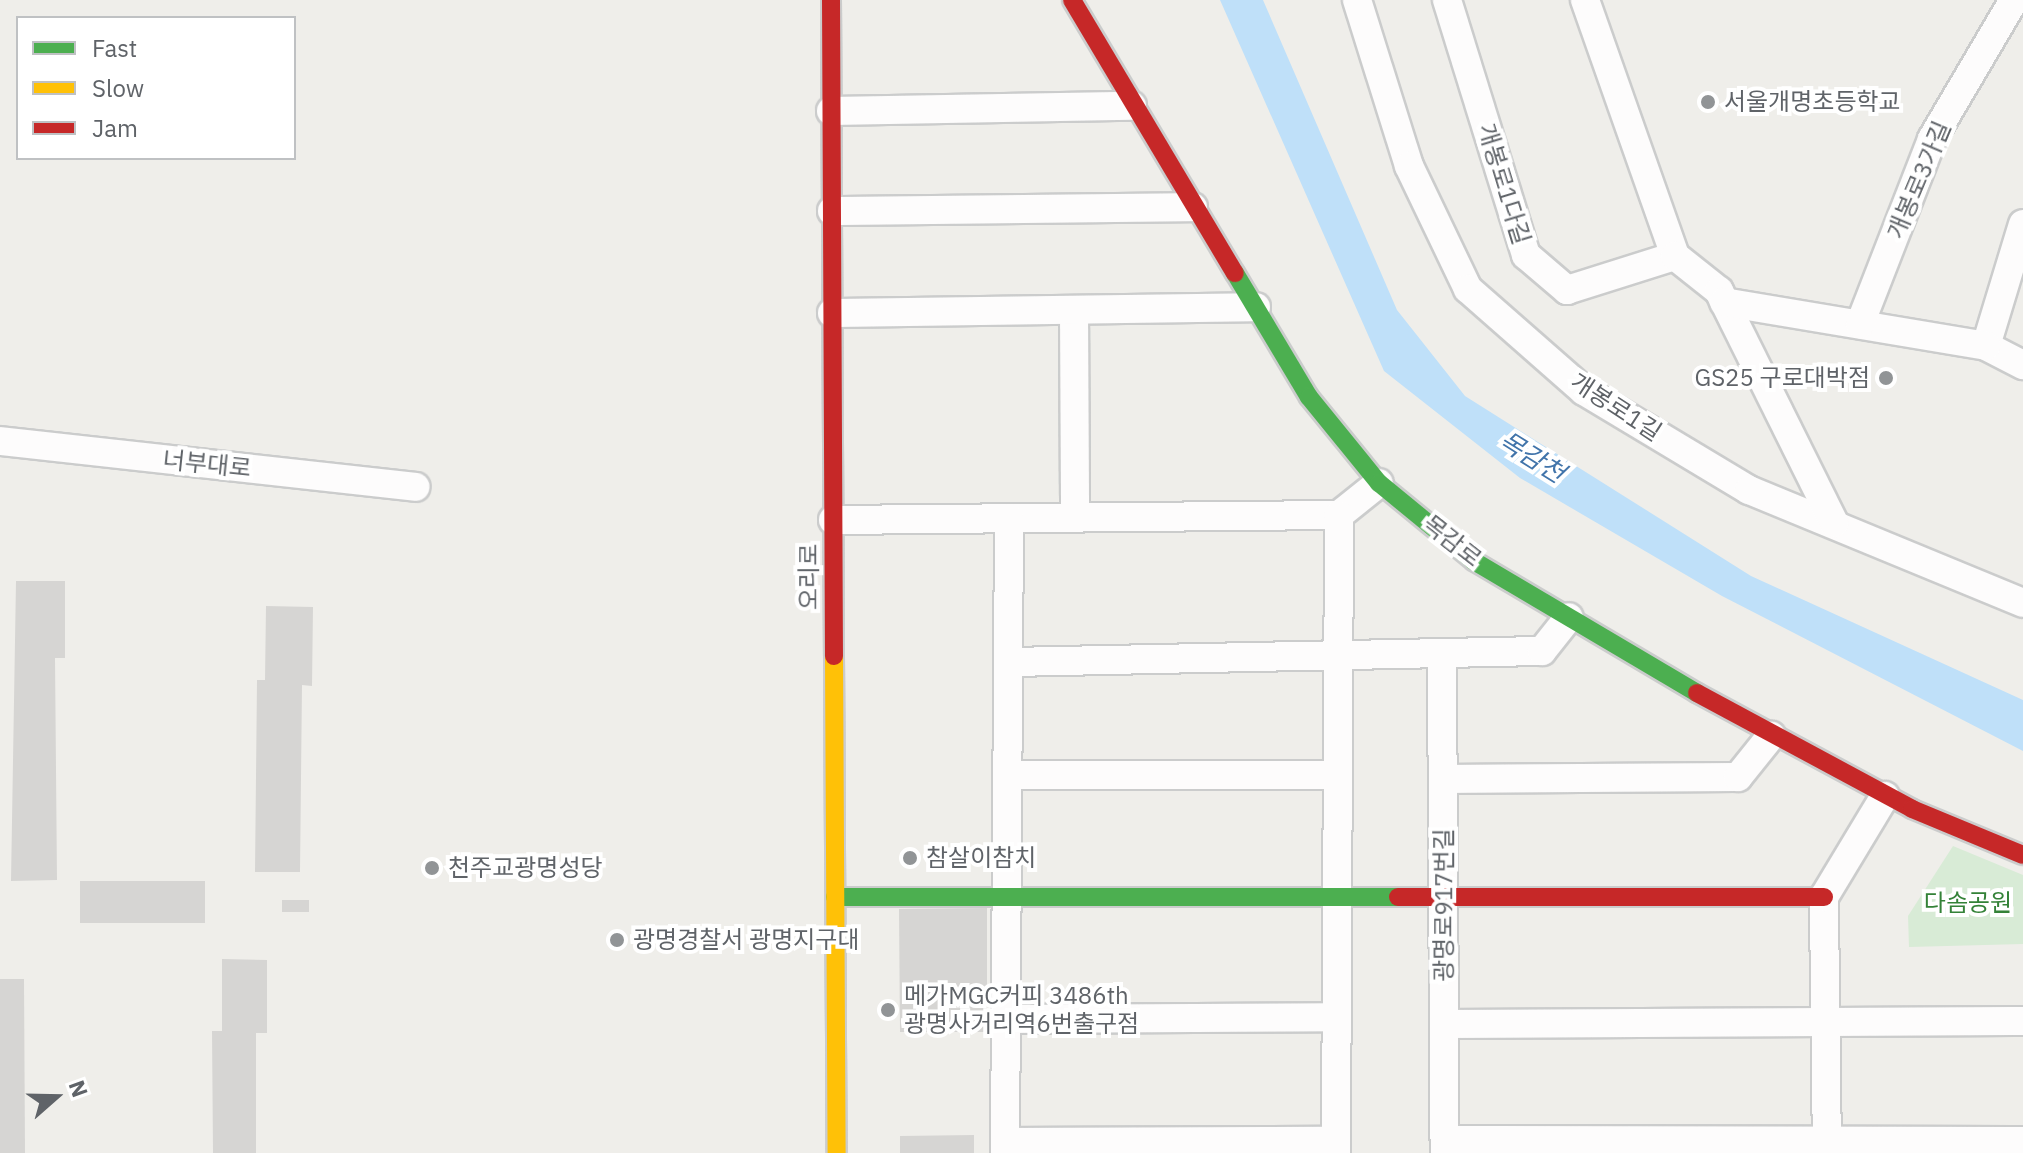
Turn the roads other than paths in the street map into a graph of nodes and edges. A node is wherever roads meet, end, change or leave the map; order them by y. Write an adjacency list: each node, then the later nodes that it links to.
1 (831, 0): 8 (street, 오리로)
2 (1357, 0): 27 (street, 개봉로1길)
3 (1447, 0): 12 (street, 개봉로1다길)
4 (1585, 0): 12 (street)
5 (2014, 0): 17 (street, 개봉로3가길)
6 (1076, 4): 7 (street, 목감로)
7 (1132, 106): 8 (street); 9 (street, 목감로)
8 (831, 111): 10 (street, 오리로)
9 (1193, 207): 10 (street); 14 (street, 목감로)
10 (832, 211): 16 (street, 오리로)
11 (2023, 224): 18 (street)
12 (1675, 256): 13 (street)
13 (1724, 302): 17 (street); 27 (street)
14 (1256, 307): 15 (street); 21 (street, 목감로)
15 (1074, 310): 16 (street); 25 (street)
16 (832, 313): 26 (street, 오리로)
17 (1860, 324): 18 (street)
18 (1986, 346): 19 (street)
19 (2023, 365)
20 (0, 441): 22 (street, 너부대로)
21 (1379, 483): 23 (street); 29 (street, 목감로)
22 (415, 487)
23 (1339, 515): 25 (street); 30 (street)
24 (1009, 518): 25 (street); 26 (street); 32 (street)
25 (1075, 518)
26 (833, 520): 39 (street, 오리로)
27 (1834, 523): 28 (street, 개봉로1길)
28 (2023, 603)
29 (1569, 617): 31 (street); 33 (street, 목감로)
30 (1338, 658): 31 (street); 32 (street); 35 (street)
31 (1442, 658): 36 (street, 광명로917번길)
32 (1011, 662): 34 (street)
33 (1771, 736): 36 (street); 37 (street, 목감로)
34 (1007, 775): 35 (street); 41 (street)
35 (1337, 775): 42 (street)
36 (1443, 779): 43 (street, 광명로917번길)
37 (1885, 796): 38 (street, 목감로); 40 (street)
38 (2023, 855)
39 (835, 897): 41 (street); 54 (street, 오리로)
40 (1824, 897): 43 (street); 47 (street)
41 (1006, 898): 42 (street); 45 (street)
42 (1337, 900): 43 (street); 44 (street)
43 (1444, 901): 48 (street, 광명로917번길)
44 (1336, 1017): 45 (street); 51 (street)
45 (1006, 1019): 53 (street)
46 (2023, 1021): 47 (street)
47 (1826, 1023): 48 (street); 52 (street)
48 (1444, 1024): 50 (street, 광명로917번길)
49 (2023, 1141): 52 (street)
50 (1445, 1146): 52 (street)
51 (1336, 1147): 53 (street)
52 (1827, 1147)
53 (1005, 1148)
54 (837, 1153)

